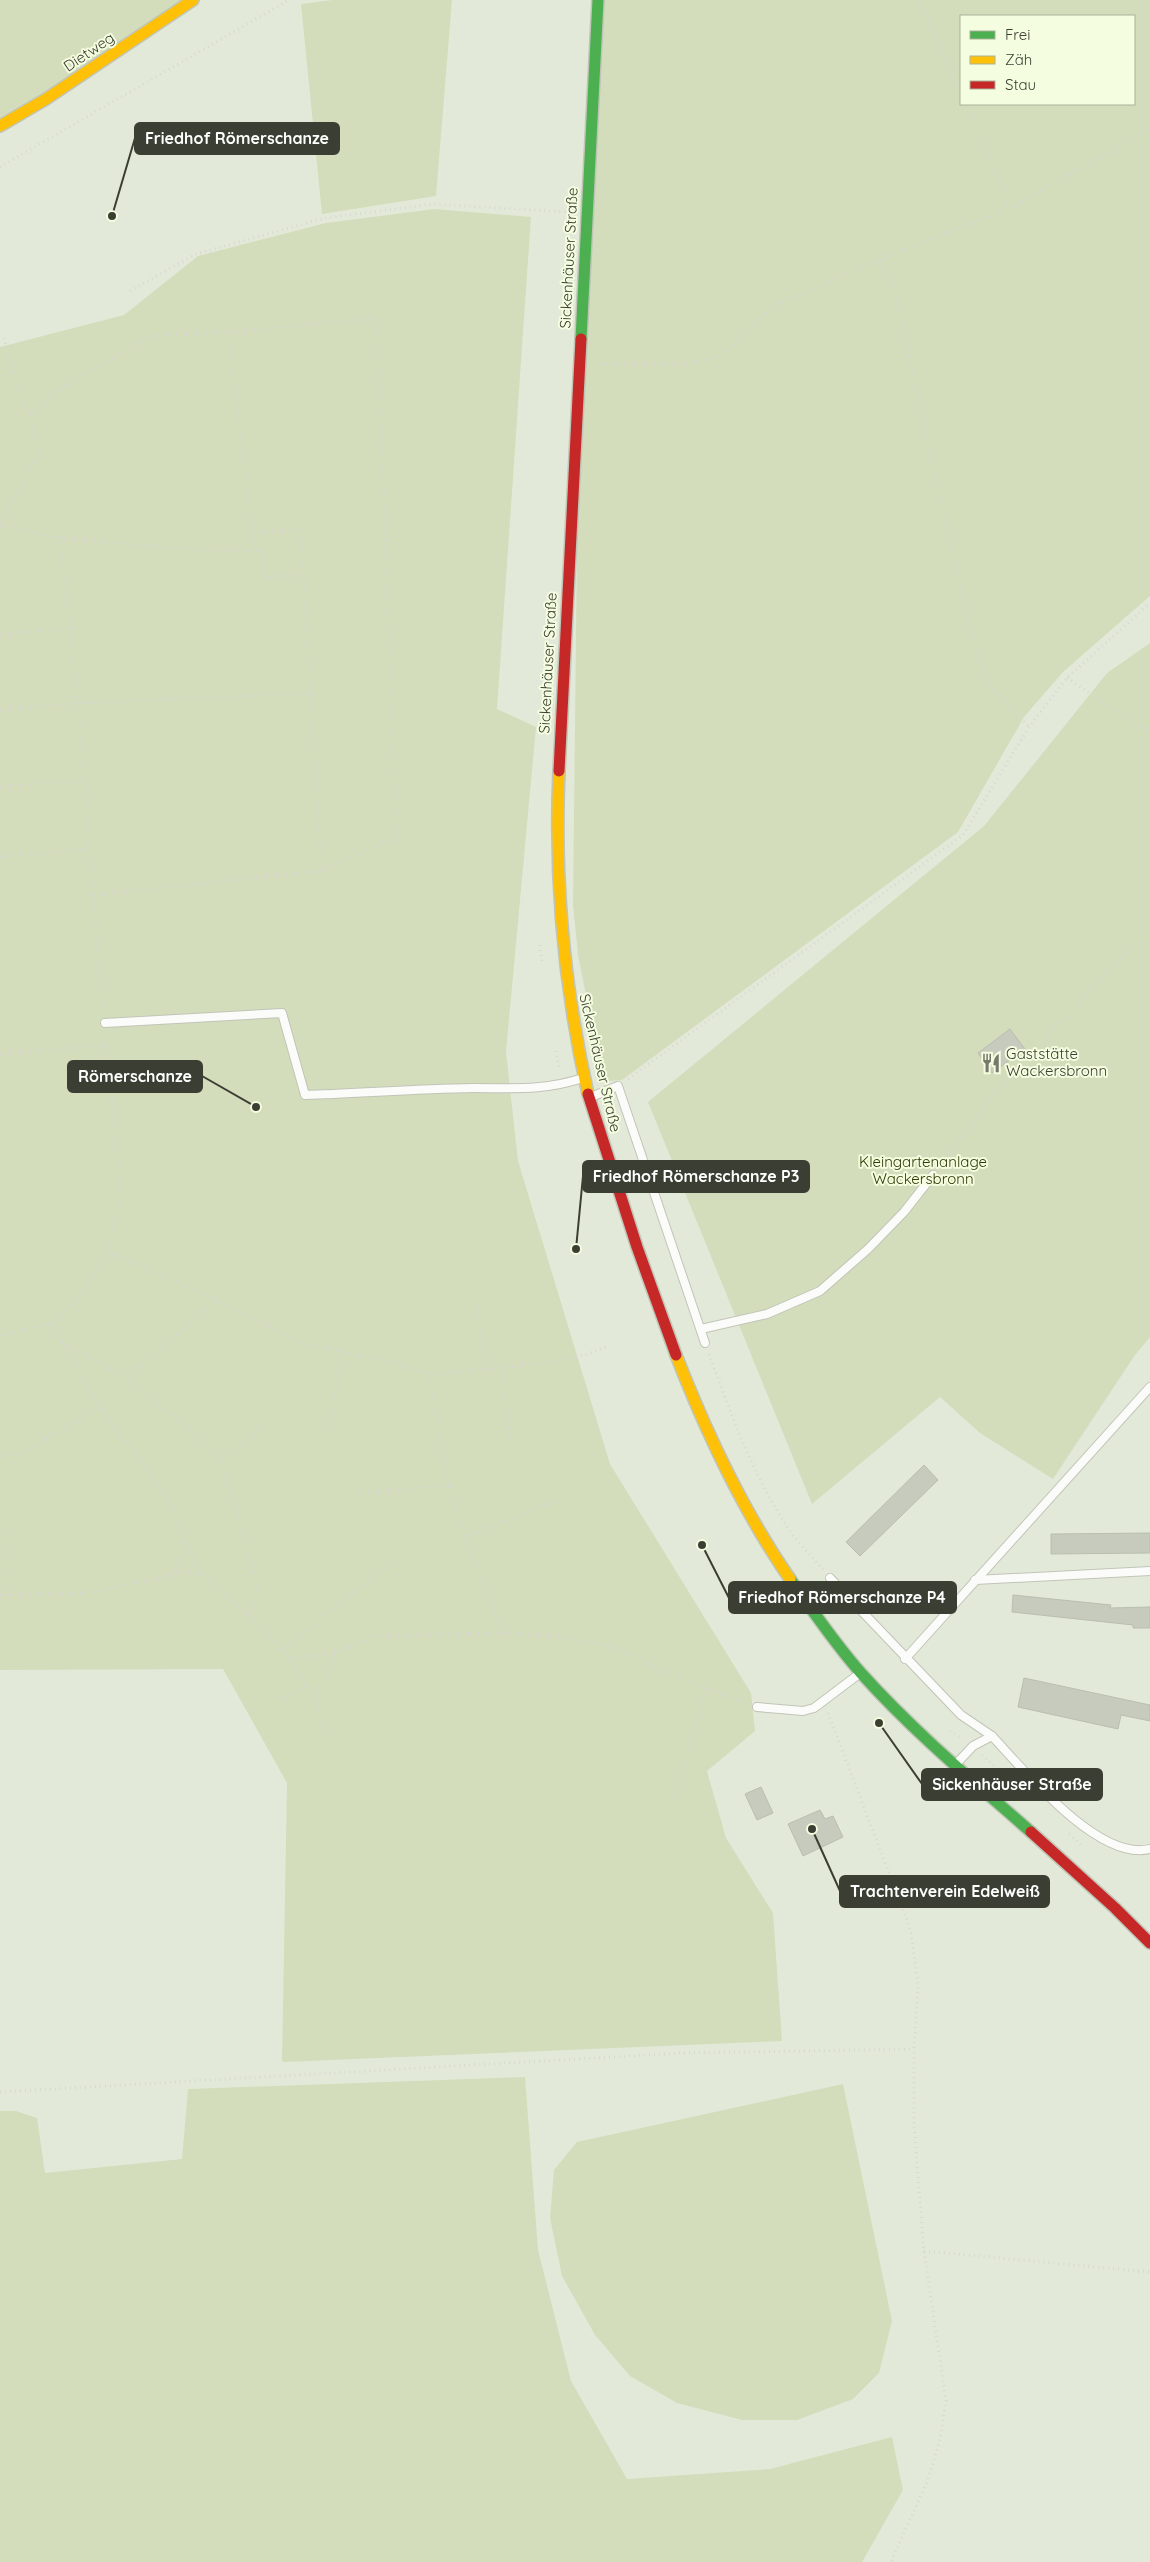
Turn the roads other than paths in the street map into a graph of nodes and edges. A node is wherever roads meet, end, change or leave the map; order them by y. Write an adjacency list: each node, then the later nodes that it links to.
1 (193, 0): 3 (street, Dietweg)
2 (598, 0): 5 (street, Sickenhäuser Straße)
3 (0, 126)
4 (105, 1024): 5 (lane)
5 (585, 1077): 6 (street, Sickenhäuser Straße)
6 (590, 1098): 8 (lane); 15 (street, Sickenhäuser Straße)
7 (933, 1174): 8 (lane)
8 (701, 1329): 9 (lane)
9 (705, 1343)
10 (1150, 1387): 13 (lane)
11 (1150, 1571): 13 (lane)
12 (830, 1578): 14 (lane)
13 (975, 1580): 14 (lane)
14 (905, 1659): 17 (lane)
15 (861, 1673): 16 (lane); 18 (street, Sickenhäuser Straße)
16 (756, 1707)
17 (992, 1736): 18 (lane); 19 (lane)
18 (954, 1767): 20 (street, Sickenhäuser Straße)
19 (1150, 1849)
20 (1150, 1943)

